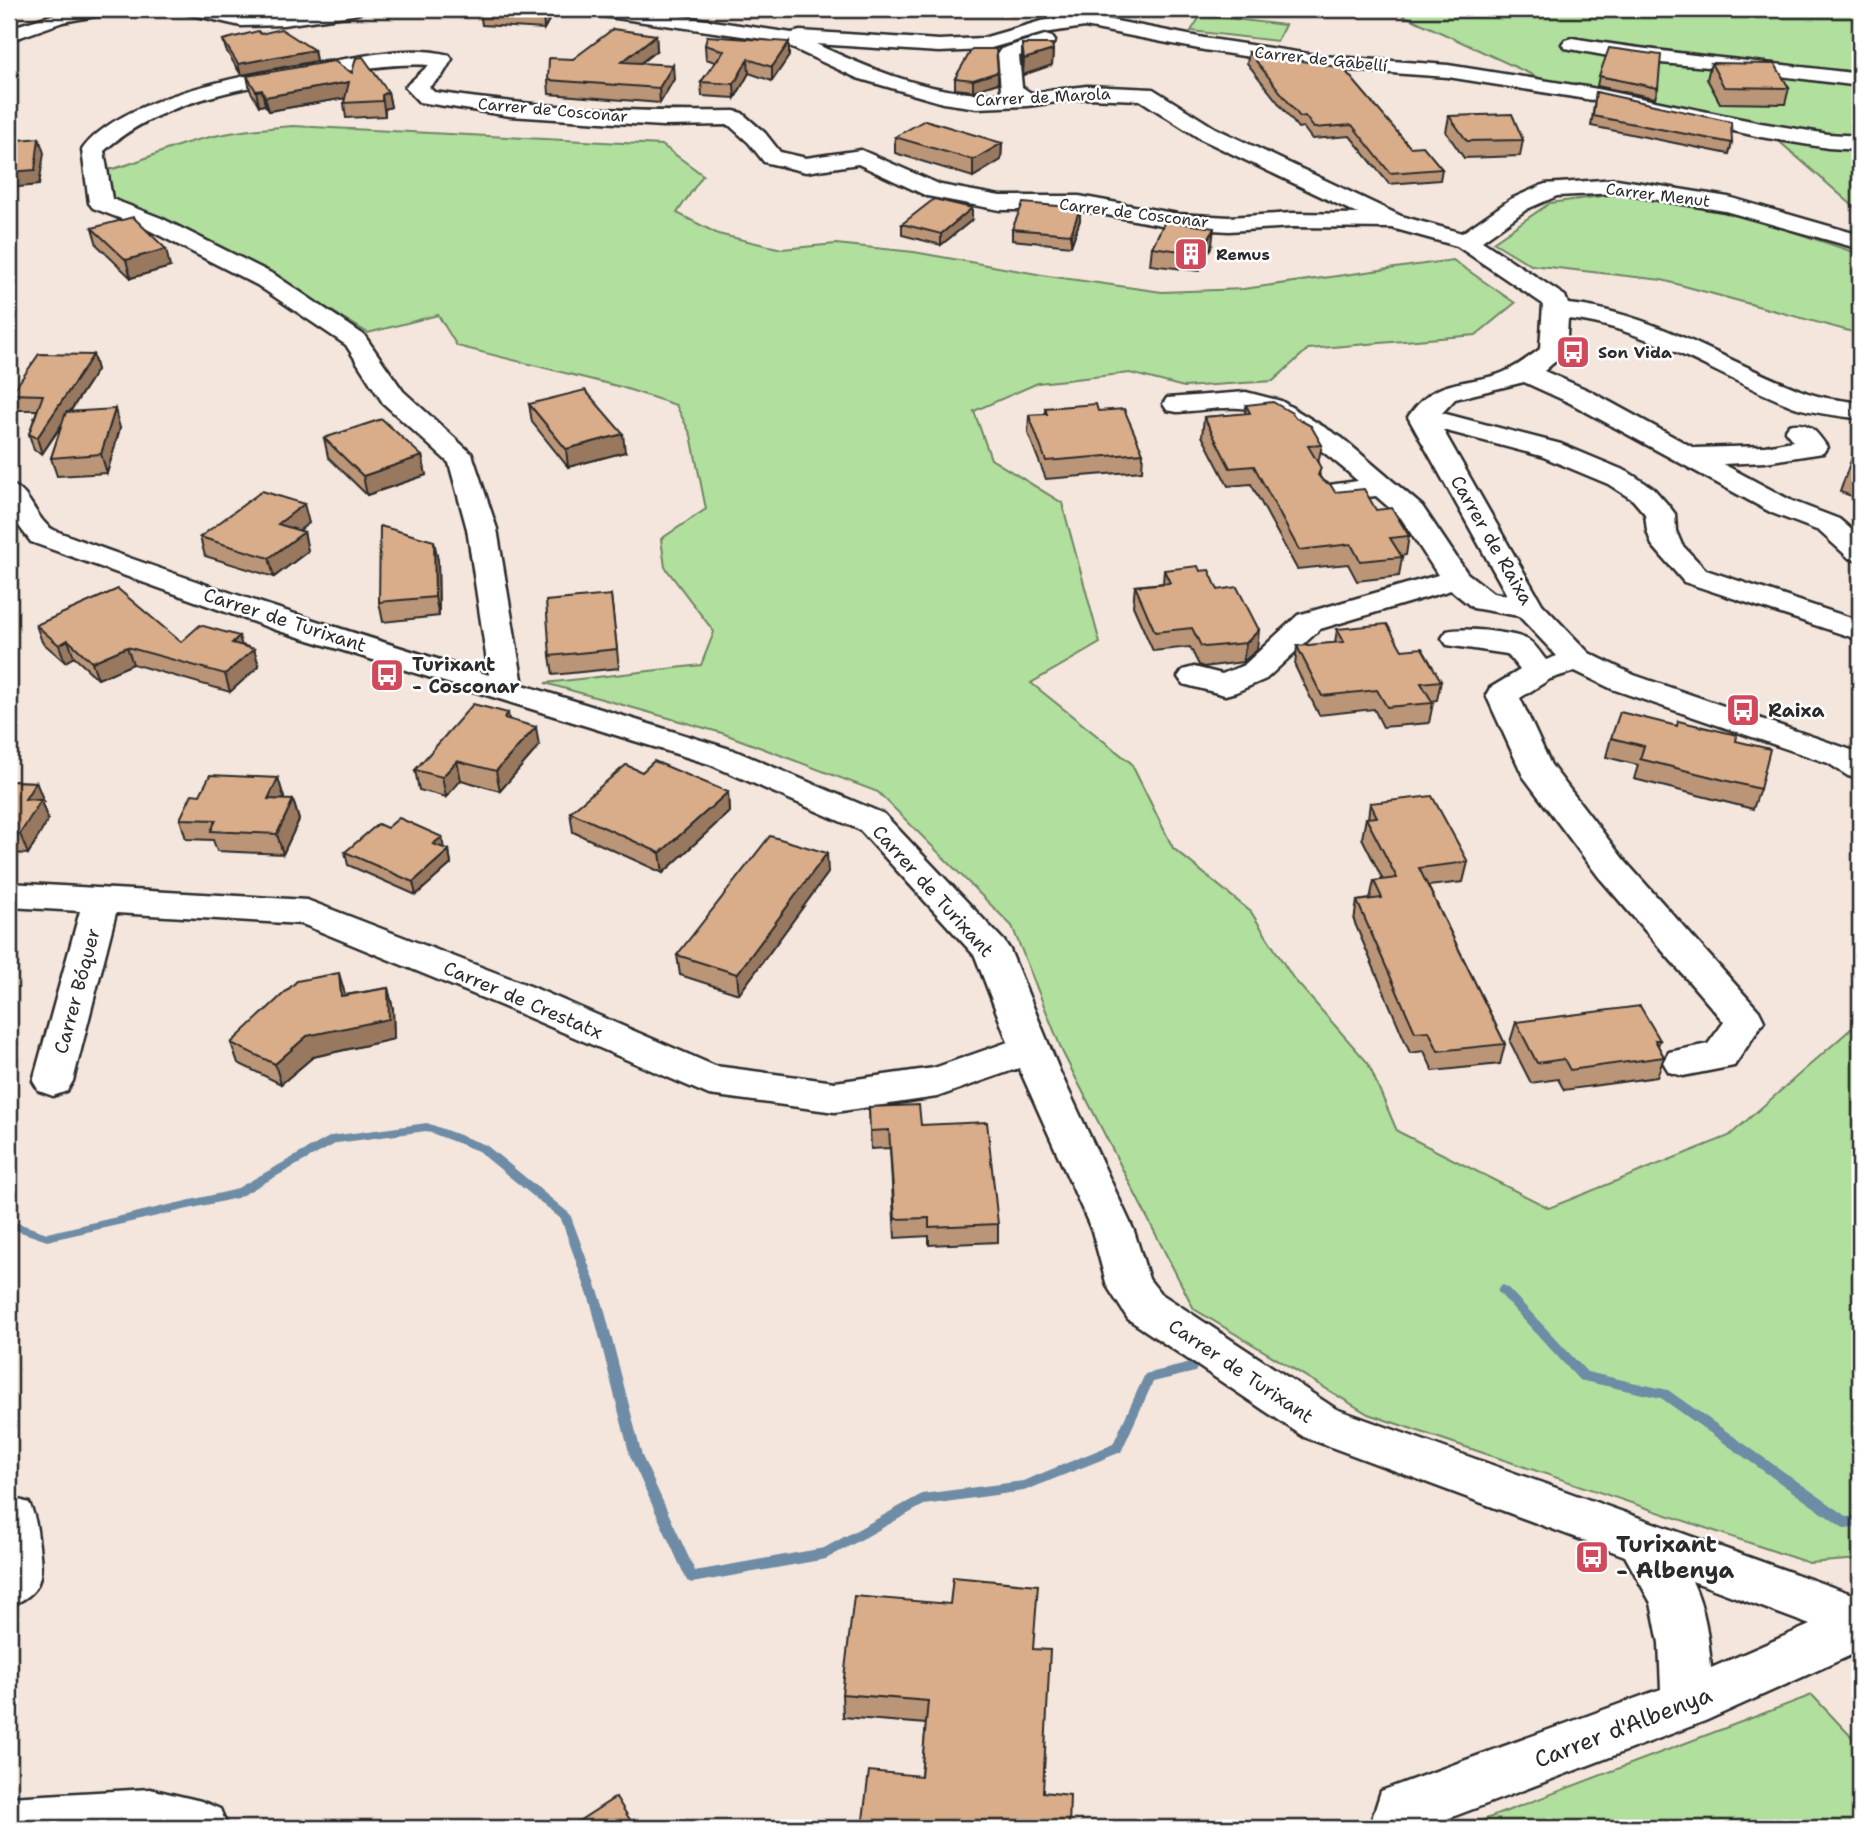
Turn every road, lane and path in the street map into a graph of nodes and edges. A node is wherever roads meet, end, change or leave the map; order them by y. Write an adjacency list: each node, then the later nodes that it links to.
1 (104, 9): 5 (street)
2 (191, 9): 3 (street)
3 (353, 9)
4 (595, 9): 6 (street, Carrer de Marola)
5 (9, 35)
6 (782, 36): 10 (street, Carrer de Marola); 11 (street, Carrer de Gabellí)
7 (1129, 38): 10 (street)
8 (1572, 44): 9 (street)
9 (1860, 80)
10 (1027, 100): 12 (street, Carrer de Marola)
11 (1860, 143)
12 (1393, 221): 13 (street, Carrer de Marola); 35 (street, Carrer de Cosconar)
13 (1465, 241): 14 (street, Carrer Menut); 15 (street)
14 (1860, 242)
15 (1556, 310): 16 (street); 18 (street)
16 (1525, 373): 19 (street); 21 (street)
17 (1177, 404): 22 (street)
18 (1860, 411)
19 (1422, 417): 29 (street, Carrer de Raixa); 30 (street)
20 (1799, 431): 21 (street)
21 (1690, 456): 25 (street)
22 (1381, 487): 23 (street); 28 (street)
23 (1332, 492)
24 (9, 493): 35 (street, Carrer de Turixant)
25 (1782, 507): 26 (street); 27 (street)
26 (1860, 552)
27 (1860, 562)
28 (1456, 579): 29 (street); 34 (street)
29 (1529, 608): 32 (street, Carrer de Raixa)
30 (1860, 631)
31 (1458, 638): 33 (street)
32 (1578, 660): 33 (street); 36 (street, Carrer de Raixa)
33 (1539, 672): 40 (street)
34 (1194, 677)
35 (508, 691): 39 (street, Carrer de Turixant)
36 (1860, 768)
37 (9, 895): 38 (street, Carrer de Crestatx)
38 (101, 901): 39 (street, Carrer de Crestatx); 41 (street, Carrer Bóquer)
39 (1031, 1049): 43 (street, Carrer de Turixant)
40 (1683, 1062)
41 (53, 1081)
42 (9, 1518): 44 (street)
43 (1642, 1541): 45 (street, Carrer de Turixant); 47 (street)
44 (9, 1584)
45 (1860, 1620)
46 (1860, 1627): 47 (street, Carrer d'Albenya)
47 (1687, 1704): 50 (street, Carrer d'Albenya)
48 (9, 1824): 49 (street)
49 (201, 1828)
50 (1396, 1828)

